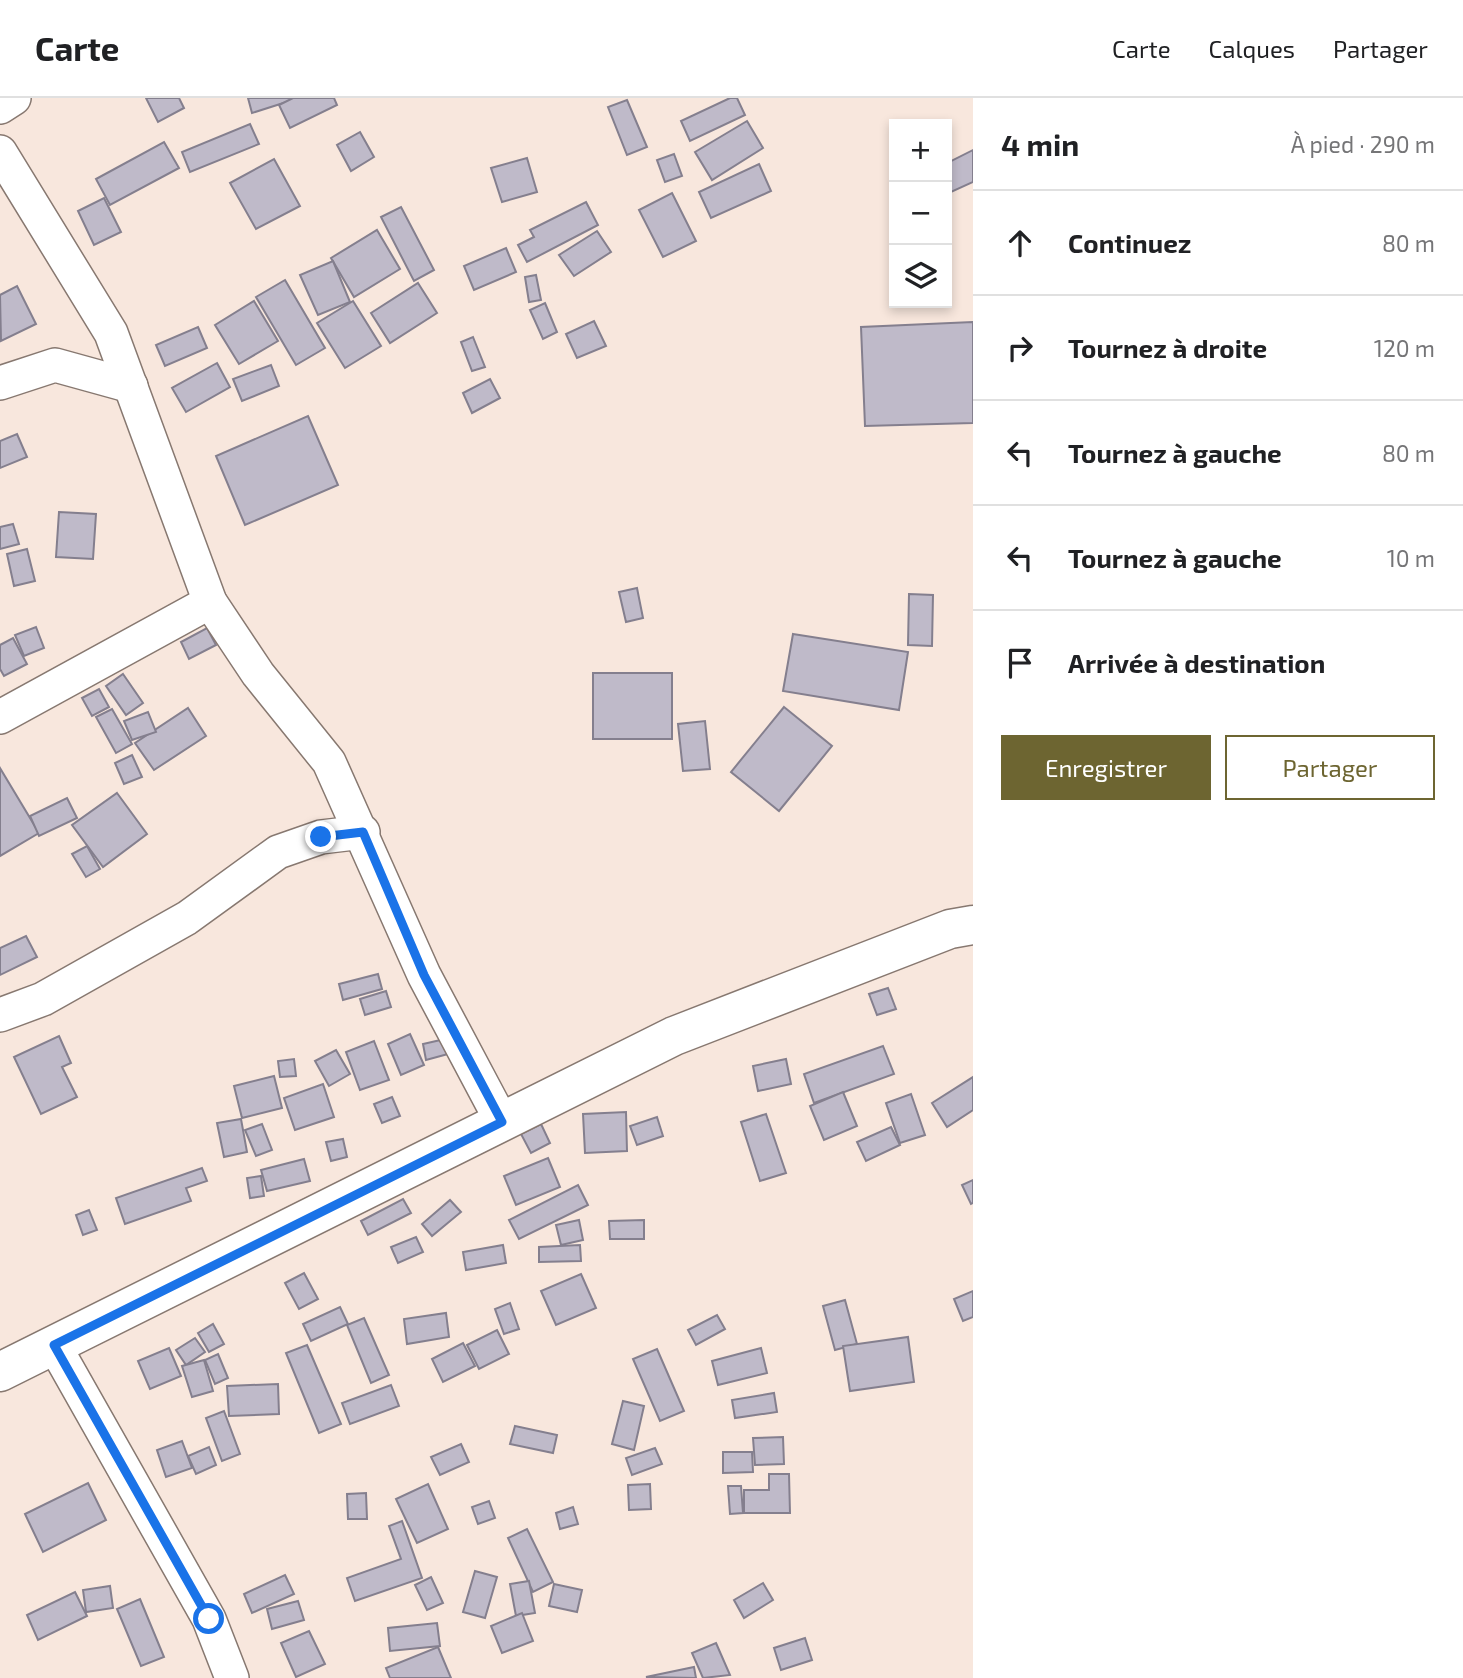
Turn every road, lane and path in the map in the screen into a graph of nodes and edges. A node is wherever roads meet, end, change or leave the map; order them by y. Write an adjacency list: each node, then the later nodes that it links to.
1 (14, 98): 2 (street)
2 (0, 107)
3 (0, 152): 5 (street)
4 (0, 383): 5 (street)
5 (131, 386): 6 (street)
6 (211, 602): 7 (street); 8 (street)
7 (0, 717)
8 (363, 832): 10 (street); 11 (street)
9 (973, 925): 11 (street)
10 (0, 1015)
11 (502, 1122): 12 (street)
12 (54, 1345): 13 (street); 14 (street)
13 (0, 1372)
14 (232, 1678)

